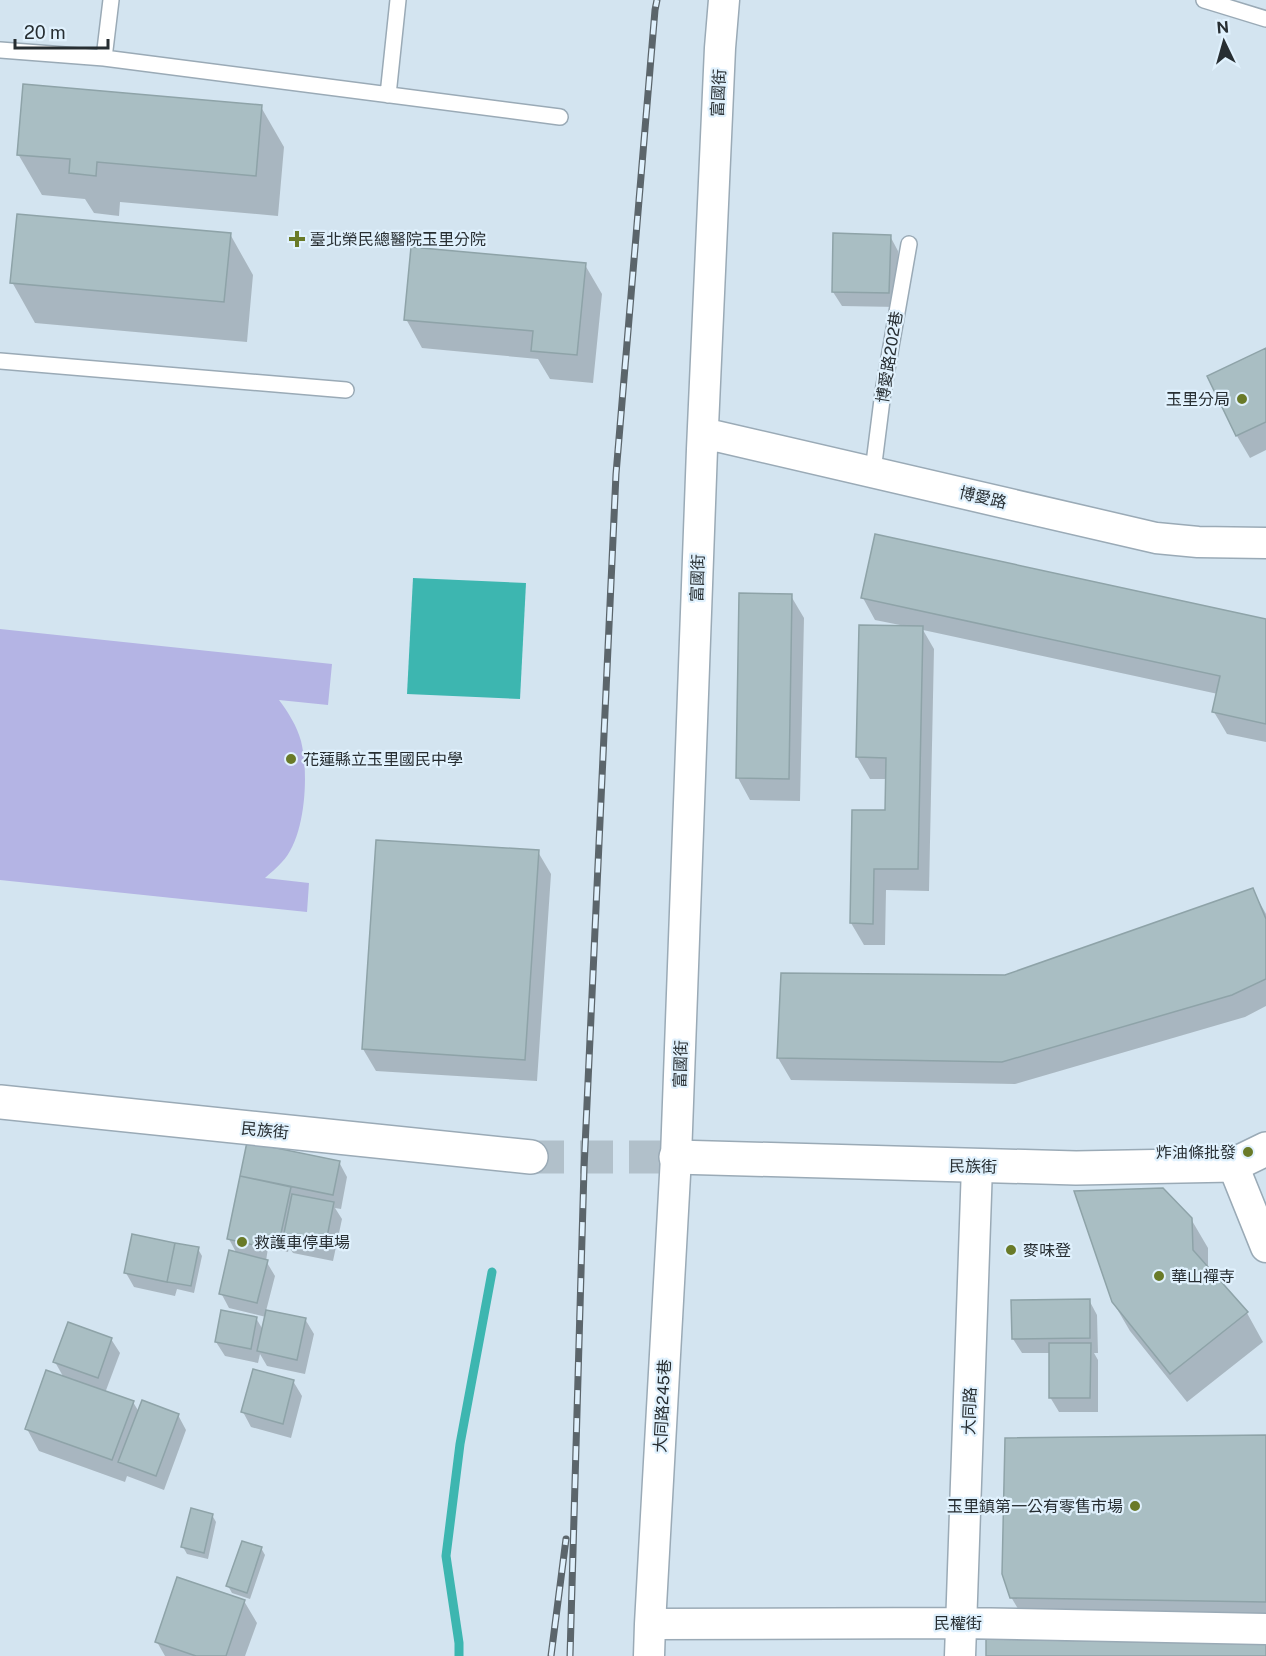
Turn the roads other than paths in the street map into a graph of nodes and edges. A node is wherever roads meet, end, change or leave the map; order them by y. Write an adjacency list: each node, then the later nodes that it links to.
1 (111, 0): 7 (lane)
2 (398, 0): 8 (lane)
3 (724, 0): 13 (street, 富國街)
4 (1204, 0): 5 (lane)
5 (1266, 19)
6 (0, 50): 7 (lane)
7 (104, 58): 8 (lane)
8 (388, 95): 9 (lane)
9 (560, 117)
10 (909, 244): 14 (lane, 博愛路202巷)
11 (0, 361): 12 (lane)
12 (346, 390)
13 (703, 433): 14 (street, 博愛路); 18 (street, 富國街)
14 (873, 471): 15 (street, 博愛路)
15 (1266, 543)
16 (0, 1102): 19 (street, 民族街)
17 (1266, 1149): 20 (street, 民族街)
18 (676, 1156): 21 (street, 民族街); 24 (street, 大同路245巷)
19 (531, 1157)
20 (1233, 1165): 21 (street, 民族街); 22 (street)
21 (977, 1166): 23 (street, 大同路)
22 (1266, 1247)
23 (962, 1623): 24 (street, 民權街); 25 (street, 民權街); 27 (street, 大同路)
24 (650, 1624): 26 (street, 大同路245巷)
25 (1266, 1629)
26 (650, 1656)
27 (960, 1656)

